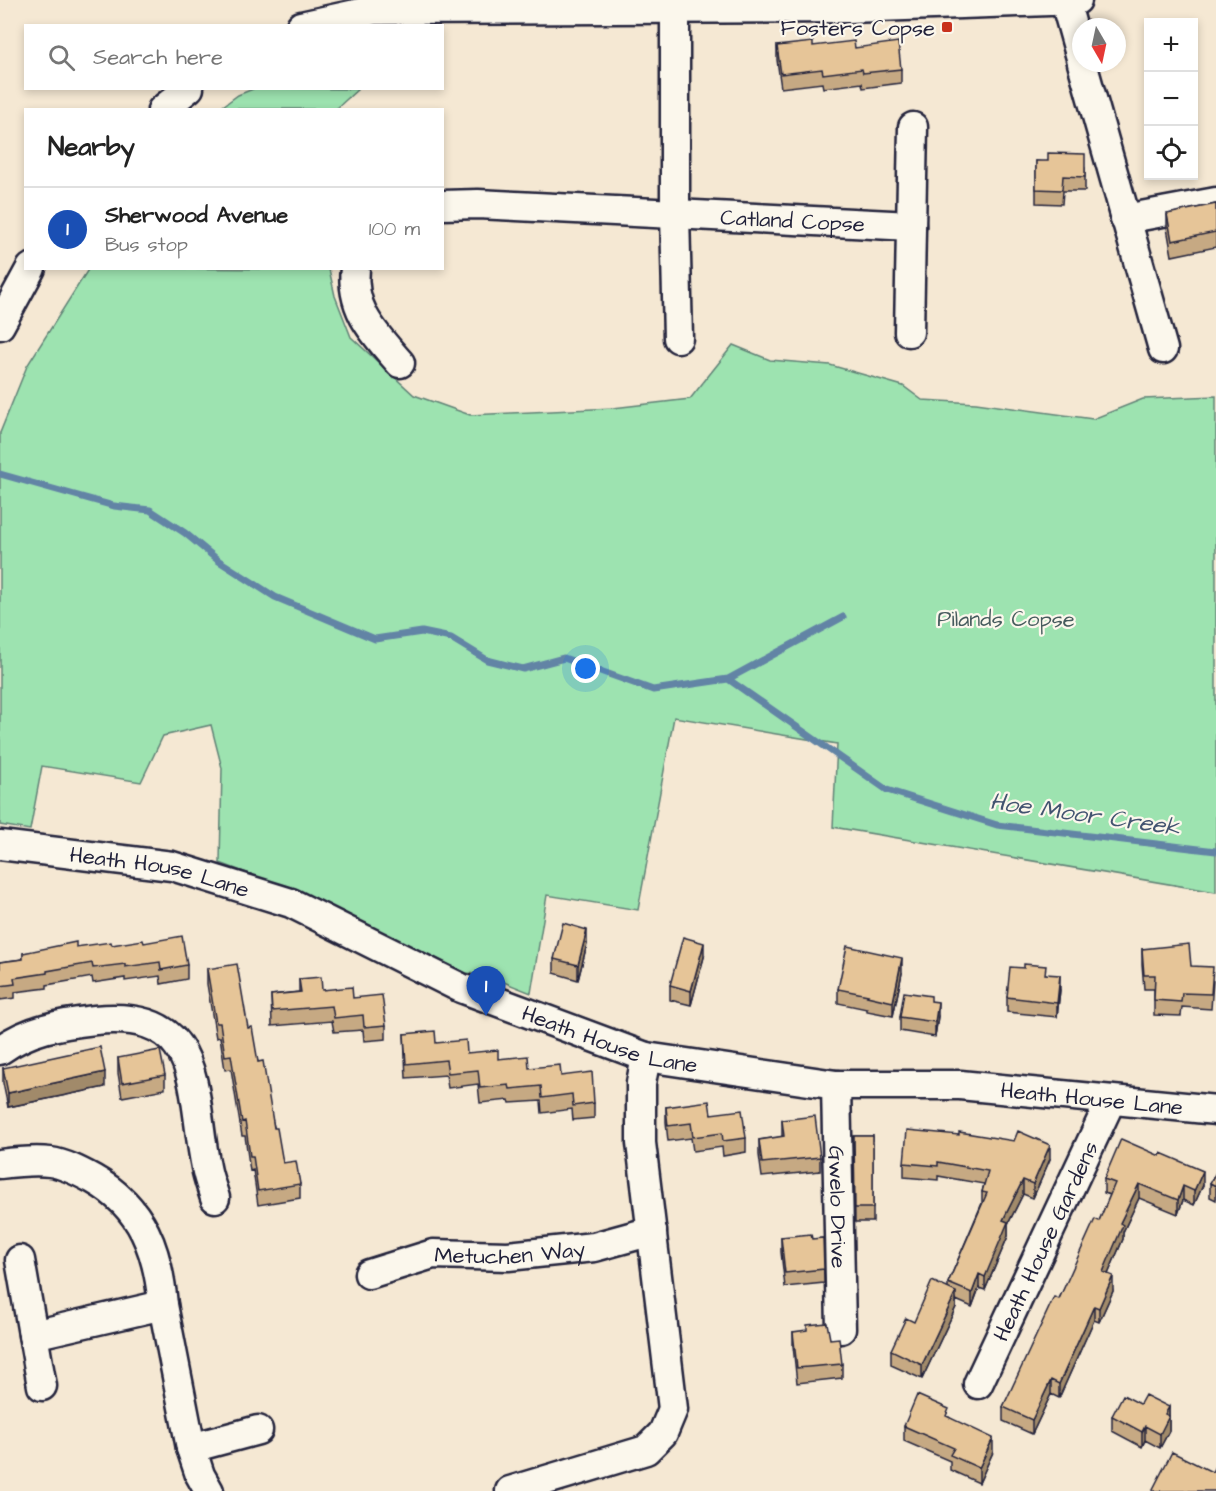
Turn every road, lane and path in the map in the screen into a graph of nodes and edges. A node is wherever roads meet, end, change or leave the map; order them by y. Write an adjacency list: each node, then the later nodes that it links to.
1 (1077, 0): 2 (street)
2 (1065, 1): 3 (street); 6 (street)
3 (849, 4): 4 (street)
4 (675, 9): 5 (street); 13 (street)
5 (311, 24)
6 (1072, 26)
7 (1084, 72): 14 (street)
8 (187, 90): 9 (street)
9 (164, 108)
10 (913, 127): 15 (street)
11 (1216, 202): 14 (street)
12 (444, 205): 13 (street, Catland Copse)
13 (675, 214): 15 (street, Catland Copse); 20 (street)
14 (1125, 219): 21 (street)
15 (911, 226): 19 (street)
16 (30, 270): 18 (street)
17 (355, 270): 22 (street)
18 (0, 325)
19 (909, 332)
20 (678, 338)
21 (1163, 349)
22 (400, 363)
23 (0, 844): 25 (street, Heath House Lane)
24 (0, 1050): 30 (street)
25 (646, 1057): 26 (street, Heath House Lane); 31 (street)
26 (836, 1085): 27 (street, Heath House Lane); 35 (street, Gwelo Drive)
27 (1111, 1100): 28 (street, Heath House Lane); 37 (street, Heath House Gardens)
28 (1216, 1110)
29 (0, 1164): 34 (street)
30 (215, 1198)
31 (652, 1231): 33 (street, Metuchen Way); 42 (street)
32 (20, 1260): 36 (street)
33 (369, 1274)
34 (163, 1305): 36 (street); 40 (street)
35 (841, 1329)
36 (33, 1335): 38 (street)
37 (978, 1384)
38 (42, 1386)
39 (258, 1430): 40 (street)
40 (191, 1448): 41 (street)
41 (209, 1491)
42 (510, 1491)

